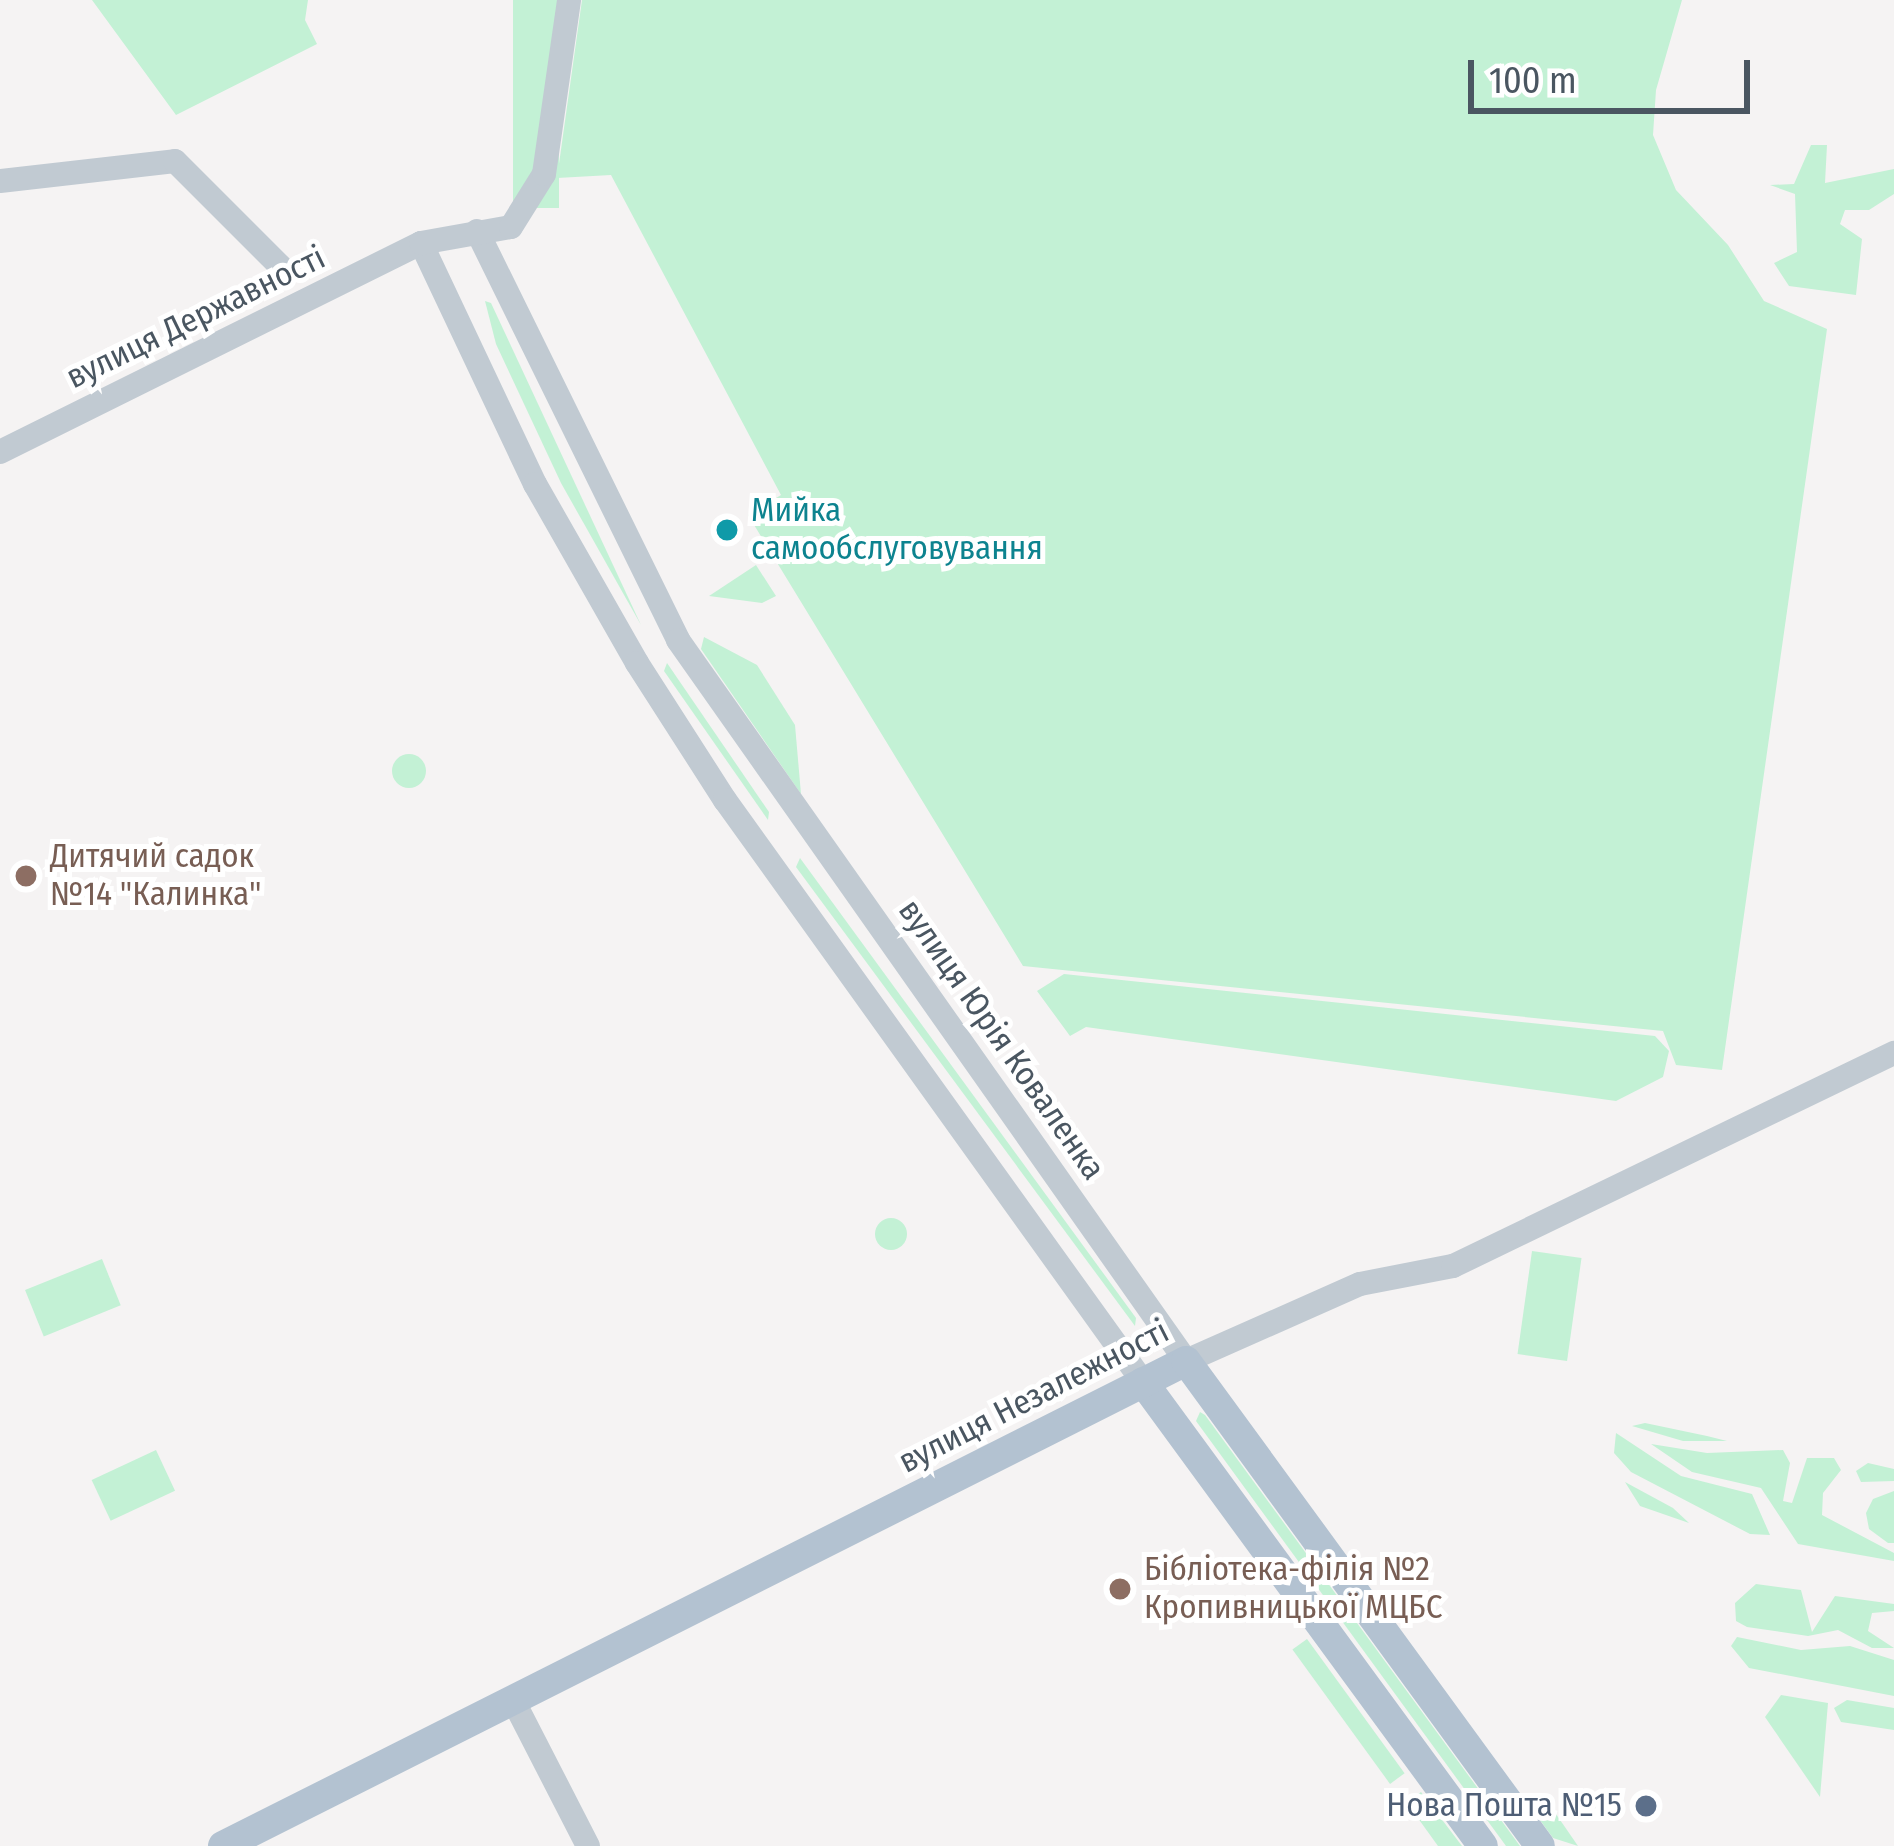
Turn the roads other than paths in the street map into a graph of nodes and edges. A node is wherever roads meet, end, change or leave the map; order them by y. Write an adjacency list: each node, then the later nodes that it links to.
1 (569, 0): 3 (street, вулиця Державності)
2 (0, 182): 5 (street)
3 (477, 231): 4 (street, вулиця Державності); 8 (street, вулиця Юрія Коваленка)
4 (422, 242): 6 (street, вулиця Державності); 9 (street)
5 (281, 267)
6 (0, 452)
7 (1894, 1053): 8 (street, вулиця Незалежності)
8 (1186, 1360): 9 (main road, вулиця Незалежності); 14 (main road, вулиця Юрія Коваленка)
9 (1143, 1382): 10 (main road, вулиця Незалежності); 13 (main road)
10 (513, 1700): 11 (main road, вулиця Незалежності); 12 (street)
11 (223, 1846)
12 (588, 1846)
13 (1483, 1846)
14 (1540, 1846)

